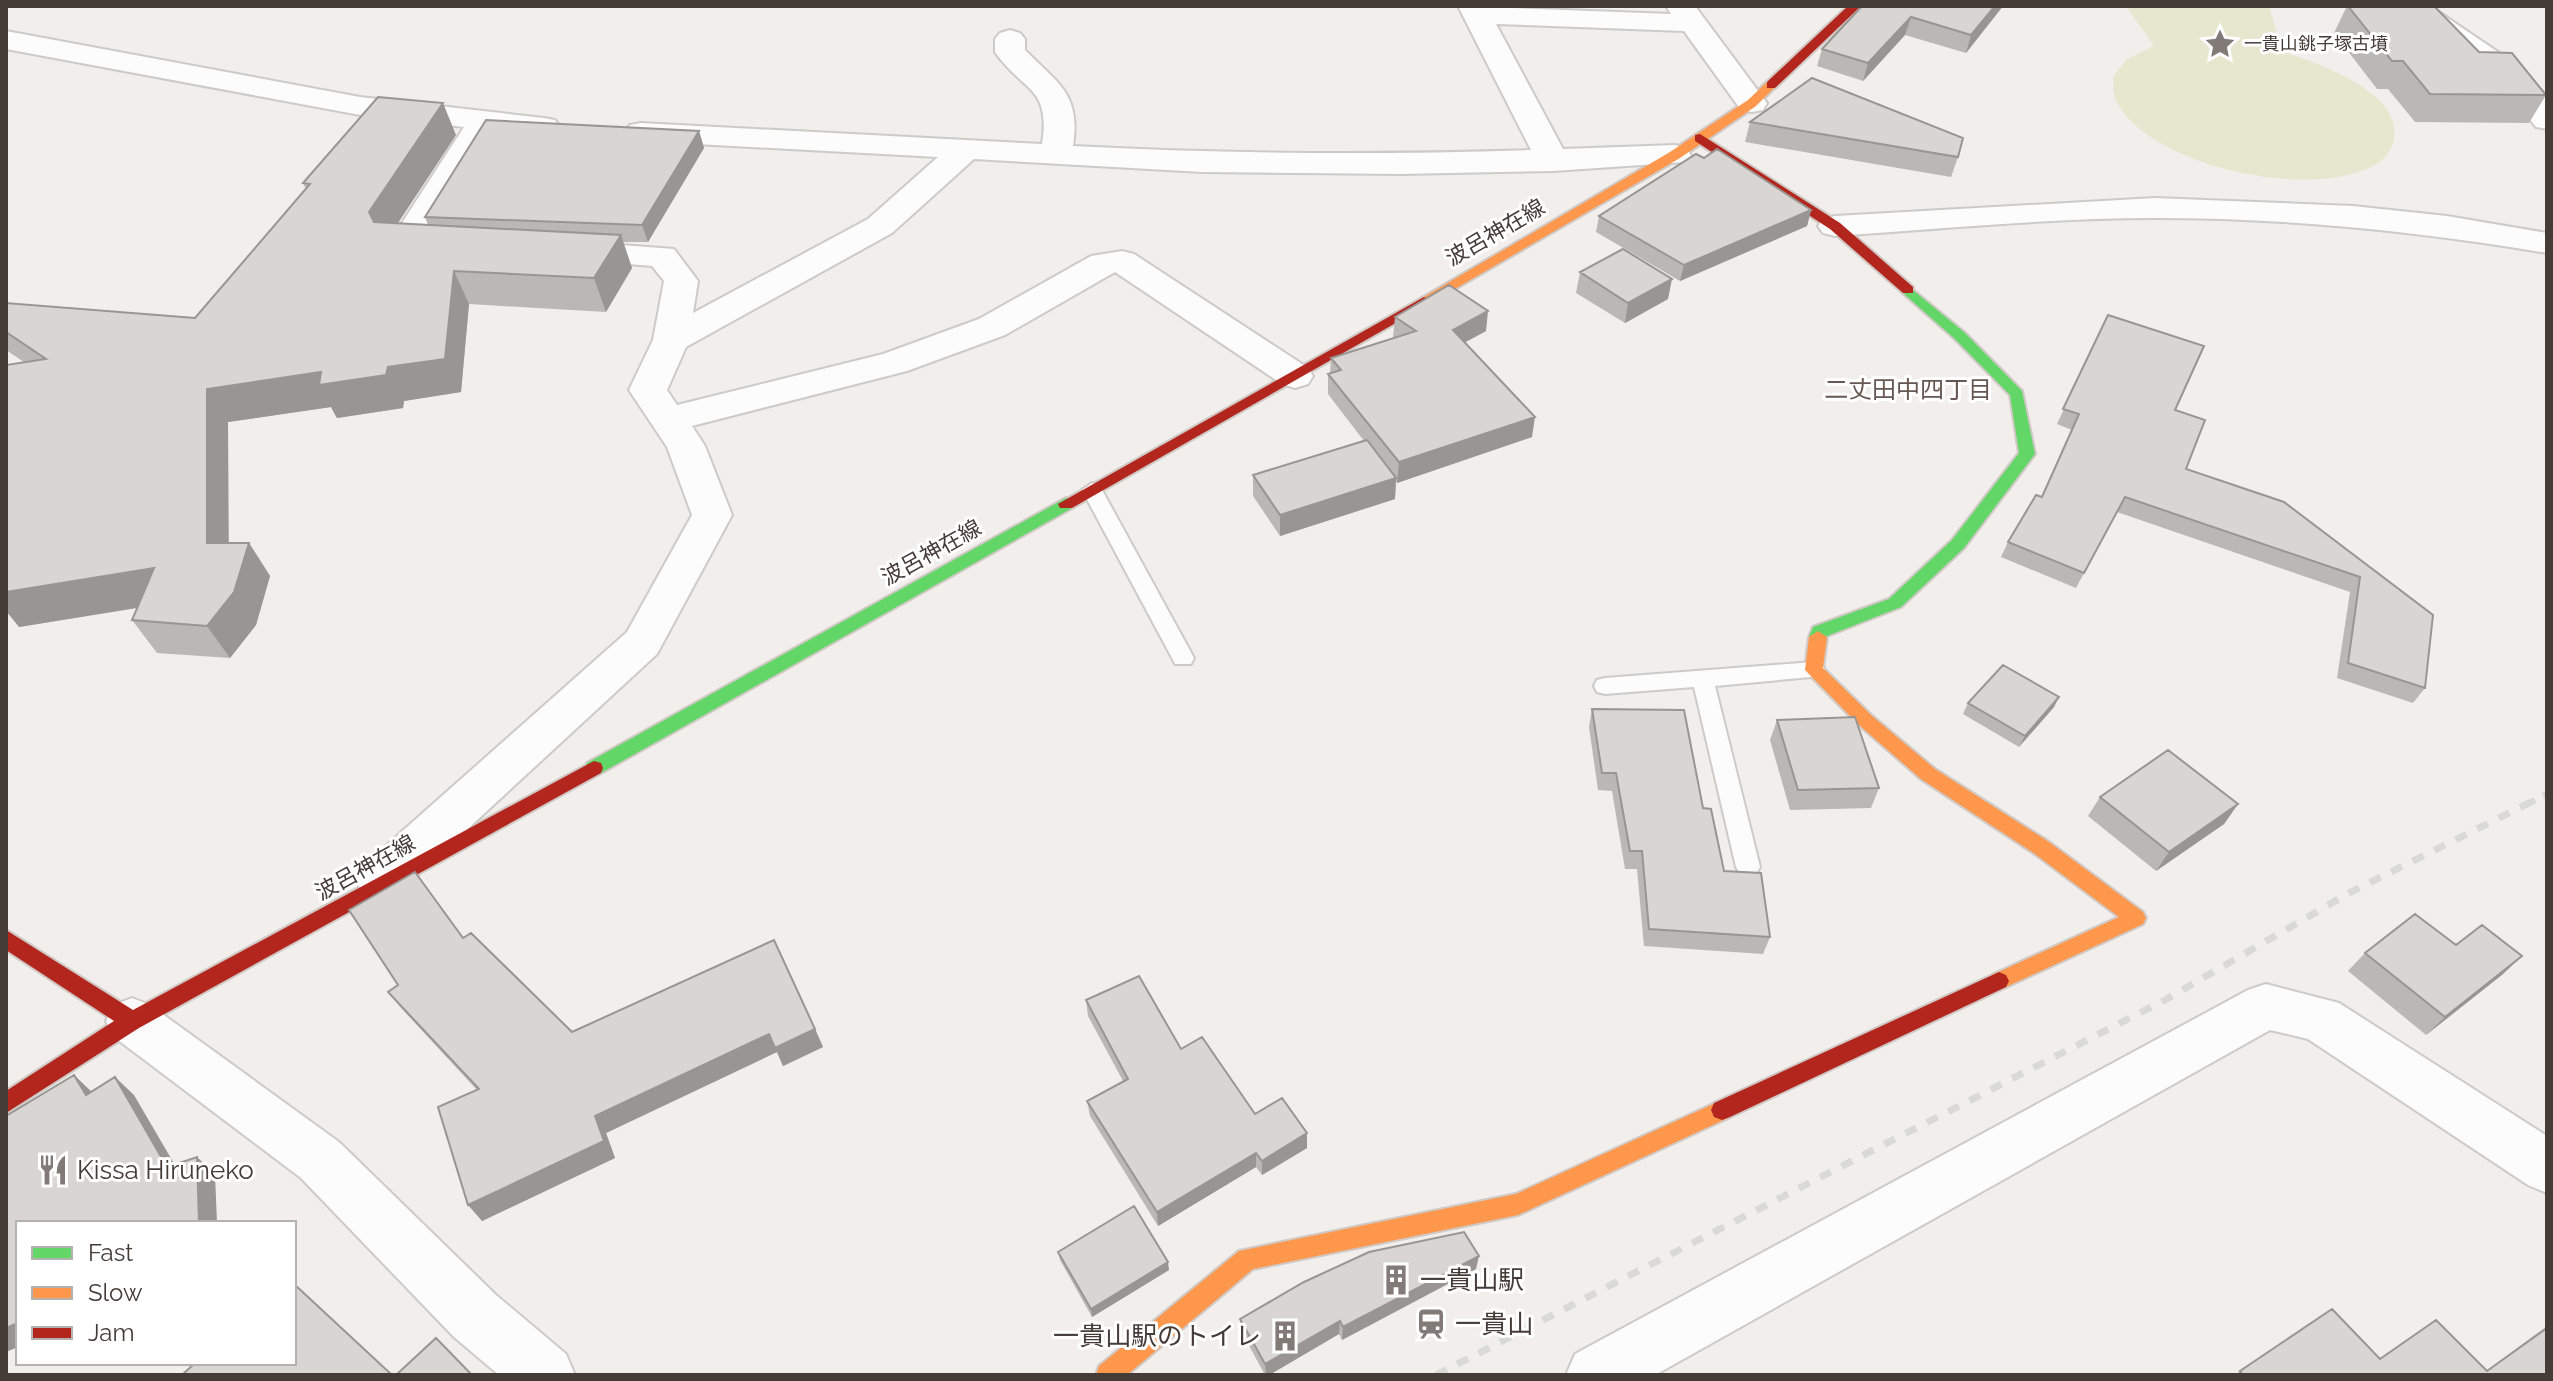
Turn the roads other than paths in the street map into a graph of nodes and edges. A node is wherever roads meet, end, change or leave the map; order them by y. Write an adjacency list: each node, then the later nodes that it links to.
1 (1855, 6): 7 (street, 波呂神在線)
2 (2411, 6): 8 (street)
3 (1474, 10): 4 (street); 15 (street)
4 (1687, 15): 7 (street)
5 (1010, 39): 14 (street)
6 (6, 40): 9 (street)
7 (1752, 103): 12 (street, 波呂神在線)
8 (2547, 120)
9 (483, 122): 10 (street); 18 (street)
10 (565, 129)
11 (613, 131): 13 (street)
12 (1688, 147): 15 (street); 16 (street); 21 (street, 波呂神在線)
13 (967, 149): 14 (street); 20 (street)
14 (1056, 154): 15 (street)
15 (1553, 161)
16 (1835, 226): 17 (street); 25 (street)
17 (2547, 243)
18 (464, 248)
19 (538, 250): 20 (street)
20 (671, 340): 22 (street)
21 (1295, 376): 22 (street); 23 (street, 波呂神在線)
22 (669, 419): 29 (street)
23 (1092, 490): 24 (lane); 29 (street, 波呂神在線)
24 (1183, 658)
25 (1814, 670): 26 (lane); 35 (street)
26 (1703, 680): 27 (lane); 28 (lane)
27 (1605, 686)
28 (1748, 867)
29 (361, 898): 31 (street, 波呂神在線)
30 (6, 939): 31 (street)
31 (132, 1021): 32 (street, 波呂神在線); 34 (street)
32 (6, 1103)
33 (2547, 1167): 36 (street)
34 (545, 1375)
35 (1108, 1375)
36 (1596, 1375)

